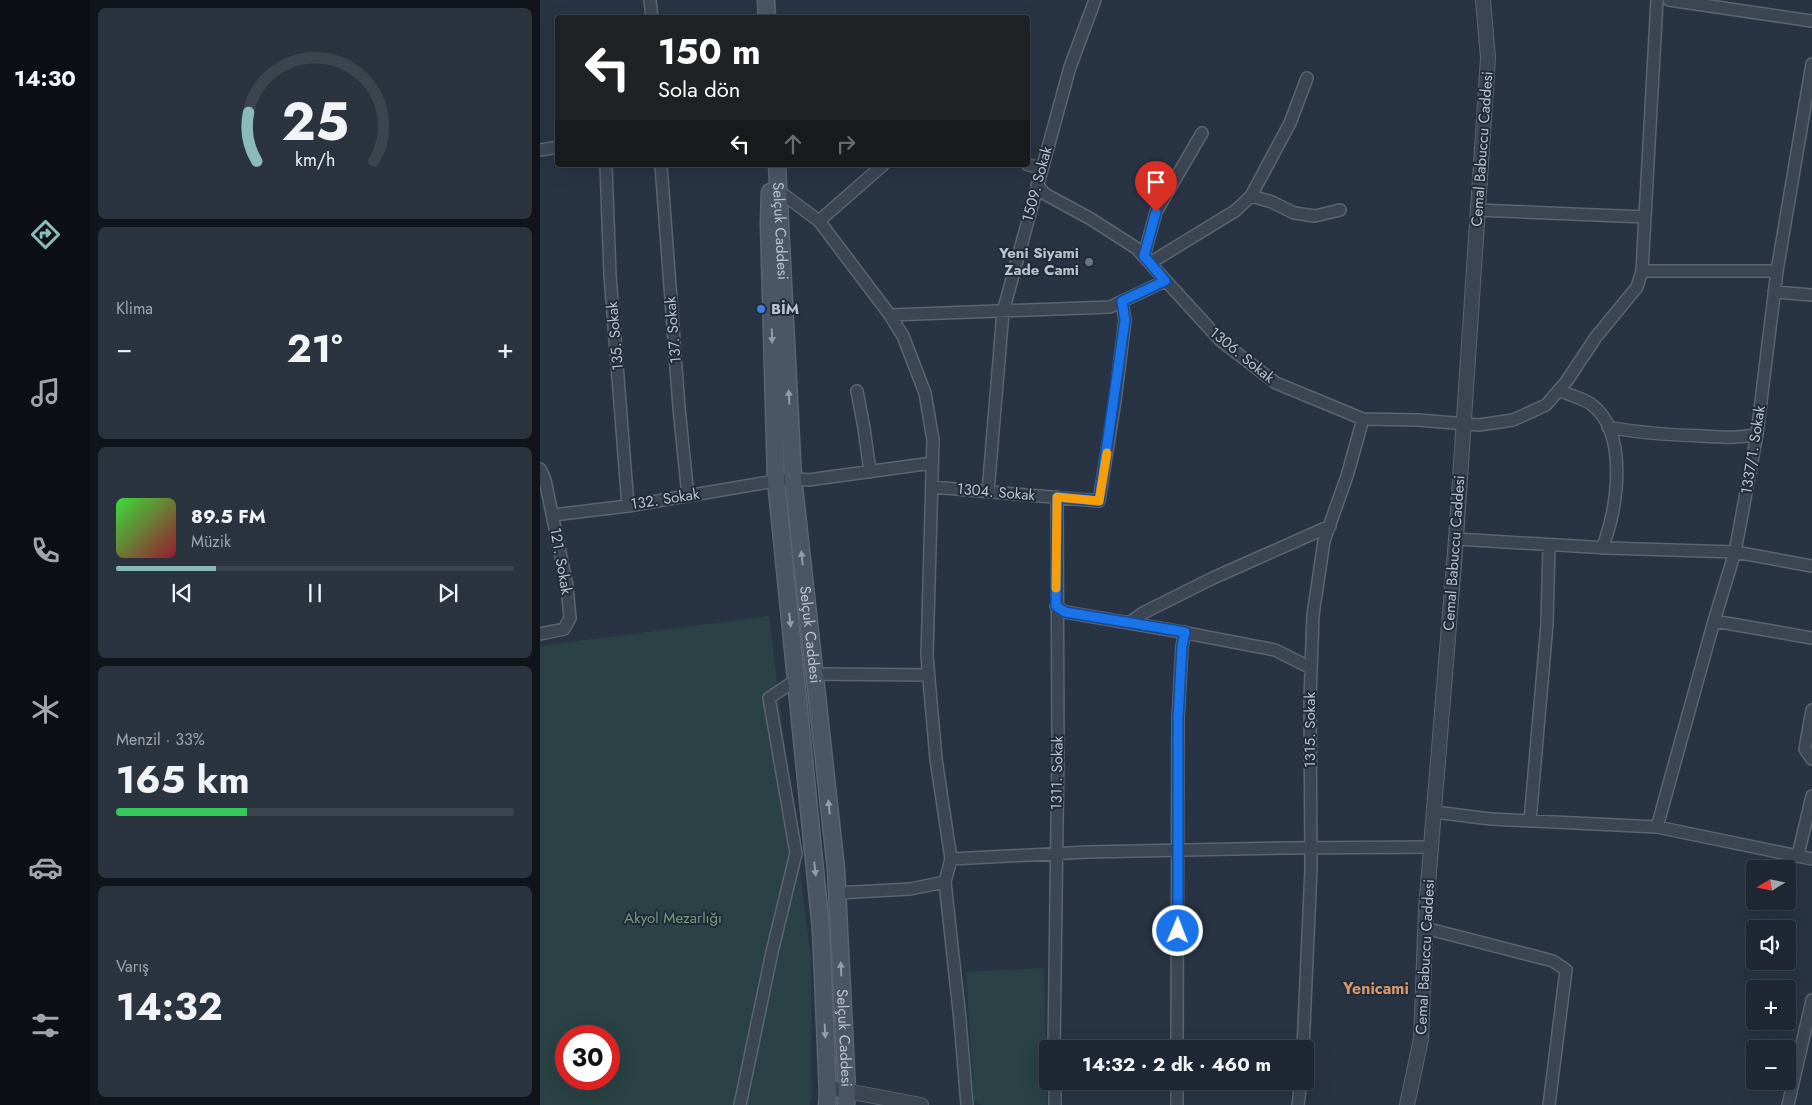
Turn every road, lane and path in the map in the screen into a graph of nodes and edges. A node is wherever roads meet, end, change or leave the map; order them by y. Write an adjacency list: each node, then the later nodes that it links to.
1 (650, 0): 7 (street)
2 (766, 0): 8 (main road)
3 (1095, 0): 21 (street, 1509. Sokak)
4 (1483, 0): 26 (street, Cemal Babuccu Caddesi)
5 (1656, 0): 27 (street)
6 (1669, 0): 9 (street)
7 (652, 15)
8 (767, 15)
9 (1812, 21)
10 (1812, 64): 30 (street, 1337/1. Sokak)
11 (1306, 78): 24 (street)
12 (1202, 133): 29 (street)
13 (555, 147): 14 (street)
14 (540, 150)
15 (1030, 165): 21 (street)
16 (606, 167): 53 (street, 135. Sokak)
17 (661, 167): 51 (street, 137. Sokak)
18 (772, 167): 48 (main road, one-way to 48)
19 (777, 167): 23 (main road, Selçuk Caddesi)
20 (881, 167): 28 (street)
21 (1042, 168): 22 (street, 1509. Sokak)
22 (1037, 185): 29 (street, 1306. Sokak); 36 (street, 1509. Sokak)
23 (780, 192): 28 (street); 47 (main road, Selçuk Caddesi, one-way to 23)
24 (1251, 196): 25 (street); 29 (street)
25 (1340, 210)
26 (1477, 210): 27 (street); 41 (street, Cemal Babuccu Caddesi)
27 (1645, 217): 31 (street)
28 (819, 221): 37 (street)
29 (1147, 260): 32 (street, 1306. Sokak)
30 (1777, 270): 31 (street); 33 (street, 1337/1. Sokak)
31 (1642, 271): 38 (street, 1306. Sokak)
32 (1165, 281): 35 (street); 40 (street, 1306. Sokak)
33 (1774, 292): 34 (street); 43 (street, 1337/1. Sokak)
34 (1812, 295)
35 (1122, 301): 36 (street); 52 (street, 1304. Sokak)
36 (1003, 312): 37 (street); 50 (street, 1509. Sokak)
37 (890, 315): 44 (street)
38 (1559, 390): 41 (street, 1306. Sokak); 42 (street)
39 (857, 391): 46 (street)
40 (1363, 419): 41 (street, 1306. Sokak); 55 (street, 1315. Sokak)
41 (1464, 424): 56 (street, Cemal Babuccu Caddesi)
42 (1608, 427): 43 (street); 58 (street)
43 (1757, 434): 59 (street, 1337/1. Sokak)
44 (932, 463): 46 (street, 132. Sokak); 49 (street)
45 (540, 468): 54 (street, 121. Sokak)
46 (870, 472): 47 (street, 132. Sokak)
47 (793, 478): 48 (street, 132. Sokak); 68 (main road, Selçuk Caddesi, one-way to 47)
48 (776, 480): 51 (street, 132. Sokak); 70 (main road, one-way to 70)
49 (932, 487): 50 (street, 1304. Sokak); 69 (street)
50 (988, 492): 52 (street, 1304. Sokak)
51 (688, 496): 53 (street, 132. Sokak)
52 (1057, 497): 61 (street, 1311. Sokak)
53 (628, 506): 54 (street, 132. Sokak)
54 (553, 515): 65 (street, 121. Sokak)
55 (1330, 526): 63 (street); 67 (street, 1315. Sokak)
56 (1456, 539): 57 (street); 74 (street, Cemal Babuccu Caddesi)
57 (1549, 545): 58 (street); 75 (street)
58 (1602, 548): 59 (street)
59 (1734, 552): 60 (street); 62 (street, 1337/1. Sokak)
60 (1812, 566)
61 (1056, 606): 63 (street); 80 (street, 1311. Sokak)
62 (1714, 621): 66 (street); 76 (street, 1337/1. Sokak)
63 (1128, 623): 64 (street)
64 (1185, 632): 67 (street); 79 (street)
65 (540, 634)
66 (1812, 638)
67 (1311, 668): 78 (street, 1315. Sokak)
68 (815, 674): 69 (street); 85 (main road, Selçuk Caddesi, one-way to 68)
69 (928, 675): 83 (street)
70 (796, 680): 91 (main road, one-way to 91); 96 (street)
71 (1812, 710): 72 (street)
72 (1812, 759)
73 (1812, 796): 81 (street)
74 (1434, 812): 75 (street); 77 (street, Cemal Babuccu Caddesi)
75 (1530, 821): 76 (street)
76 (1657, 828): 81 (street)
77 (1431, 847): 78 (street); 86 (street, Cemal Babuccu Caddesi)
78 (1311, 848): 79 (street); 90 (street, 1315. Sokak)
79 (1179, 851): 80 (street); 89 (street)
80 (1056, 854): 83 (street); 88 (street, 1311. Sokak)
81 (1798, 854): 82 (street)
82 (1812, 859)
83 (951, 860): 84 (street)
84 (945, 882): 85 (street); 99 (street)
85 (837, 893): 95 (main road, Selçuk Caddesi, one-way to 85)
86 (1425, 928): 103 (street, Cemal Babuccu Caddesi); 104 (street)
87 (1812, 1000): 105 (street)
88 (1054, 1040)
89 (1177, 1040)
90 (1303, 1040)
91 (828, 1088): 95 (street); 97 (main road)
92 (1054, 1090): 100 (street)
93 (1177, 1090): 101 (street)
94 (1300, 1090): 102 (street)
95 (847, 1098): 98 (street)
96 (740, 1105)
97 (827, 1105)
98 (921, 1105)
99 (967, 1105)
100 (1055, 1105)
101 (1177, 1105)
102 (1298, 1105)
103 (1407, 1105)
104 (1549, 1105)
105 (1788, 1105)

